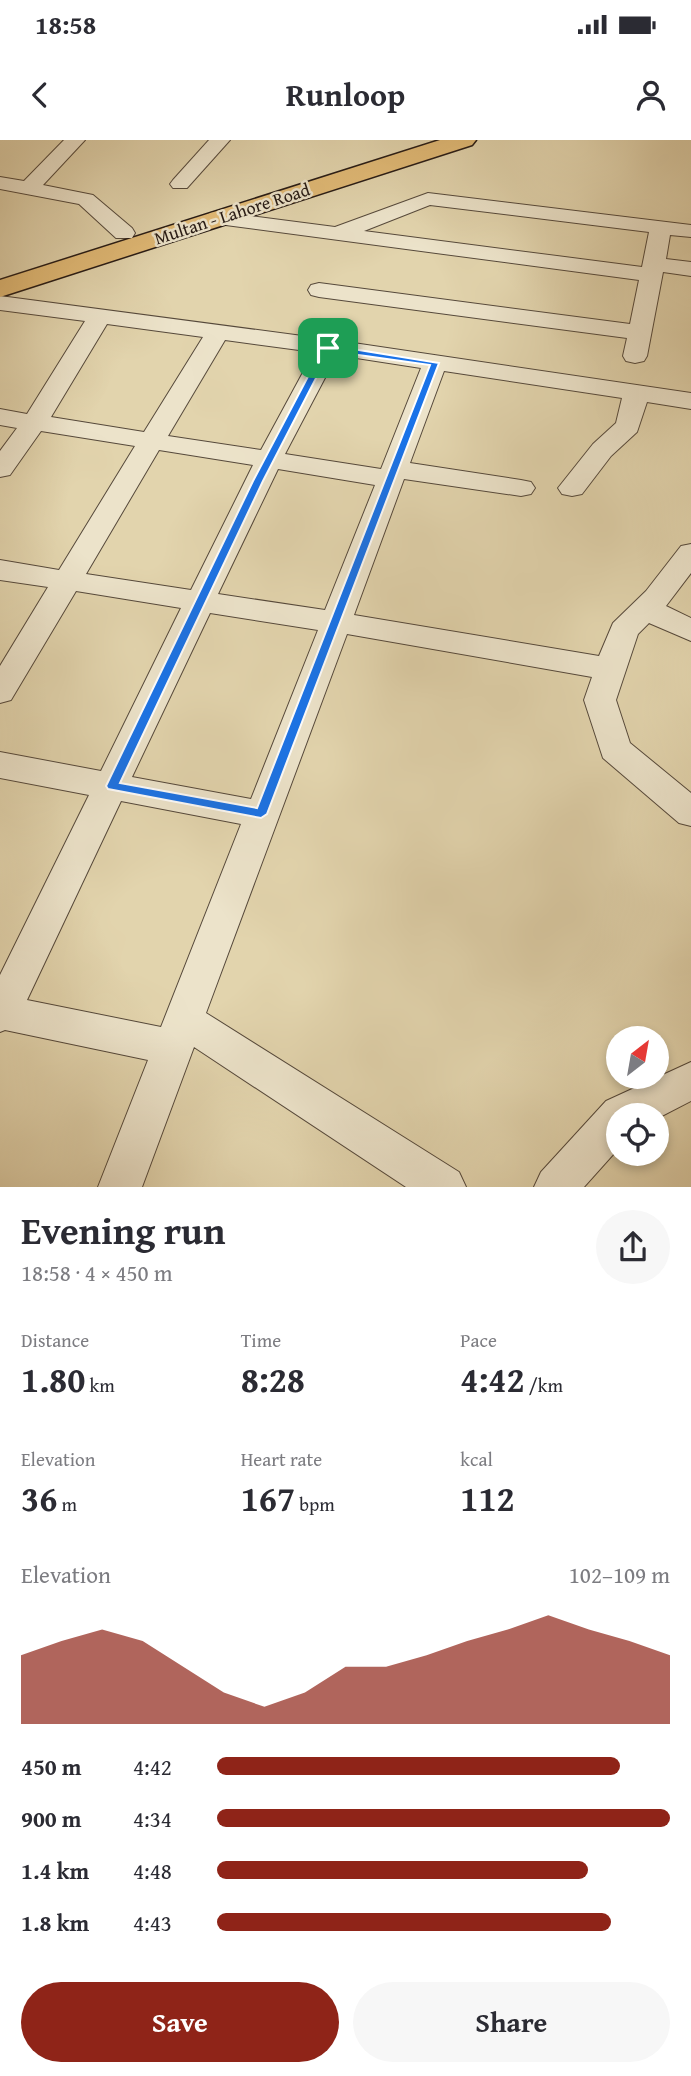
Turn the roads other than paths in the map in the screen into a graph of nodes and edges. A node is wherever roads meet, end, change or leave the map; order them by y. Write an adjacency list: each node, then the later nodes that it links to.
1 (75, 140): 7 (street)
2 (220, 140): 6 (street)
3 (421, 140): 11 (main road, Multan - Lahore Road)
4 (464, 140): 8 (main road, Multan - Lahore Road)
5 (0, 183): 7 (street)
6 (180, 184)
7 (29, 188): 11 (street)
8 (218, 218): 12 (street); 16 (main road, Multan - Lahore Road)
9 (661, 228): 10 (street); 12 (street); 13 (street)
10 (691, 231)
11 (124, 233): 15 (main road, Multan - Lahore Road)
12 (337, 234): 13 (street)
13 (653, 269): 14 (street); 21 (street)
14 (691, 269)
15 (0, 272)
16 (0, 289)
17 (319, 290): 21 (street)
18 (0, 303): 19 (street)
19 (100, 317): 20 (street); 28 (street)
20 (216, 332): 22 (street); 29 (street)
21 (640, 333): 23 (street)
22 (328, 348): 24 (street); 30 (street)
23 (635, 356)
24 (435, 363): 25 (street); 32 (street)
25 (636, 393): 26 (street); 34 (street)
26 (691, 401)
27 (0, 417): 28 (street)
28 (34, 423): 29 (street); 31 (street)
29 (152, 441): 30 (street); 37 (street)
30 (268, 460): 32 (street); 38 (street)
31 (0, 470)
32 (392, 474): 33 (street); 40 (street)
33 (521, 488)
34 (572, 488)
35 (691, 554): 39 (street)
36 (0, 570): 37 (street)
37 (67, 579): 38 (street); 43 (street)
38 (201, 601): 40 (street); 45 (street)
39 (646, 609): 41 (street); 42 (street)
40 (335, 622): 42 (street); 47 (street)
41 (691, 631)
42 (611, 670): 46 (street)
43 (0, 692)
44 (0, 765): 45 (street)
45 (112, 786): 47 (street); 48 (street)
46 (691, 813)
47 (261, 814): 49 (street)
48 (0, 1013): 49 (street)
49 (178, 1033): 53 (street); 54 (street)
50 (691, 1081): 51 (street)
51 (646, 1103)
52 (606, 1131): 55 (street)
53 (120, 1187)
54 (444, 1187)
55 (556, 1187)

